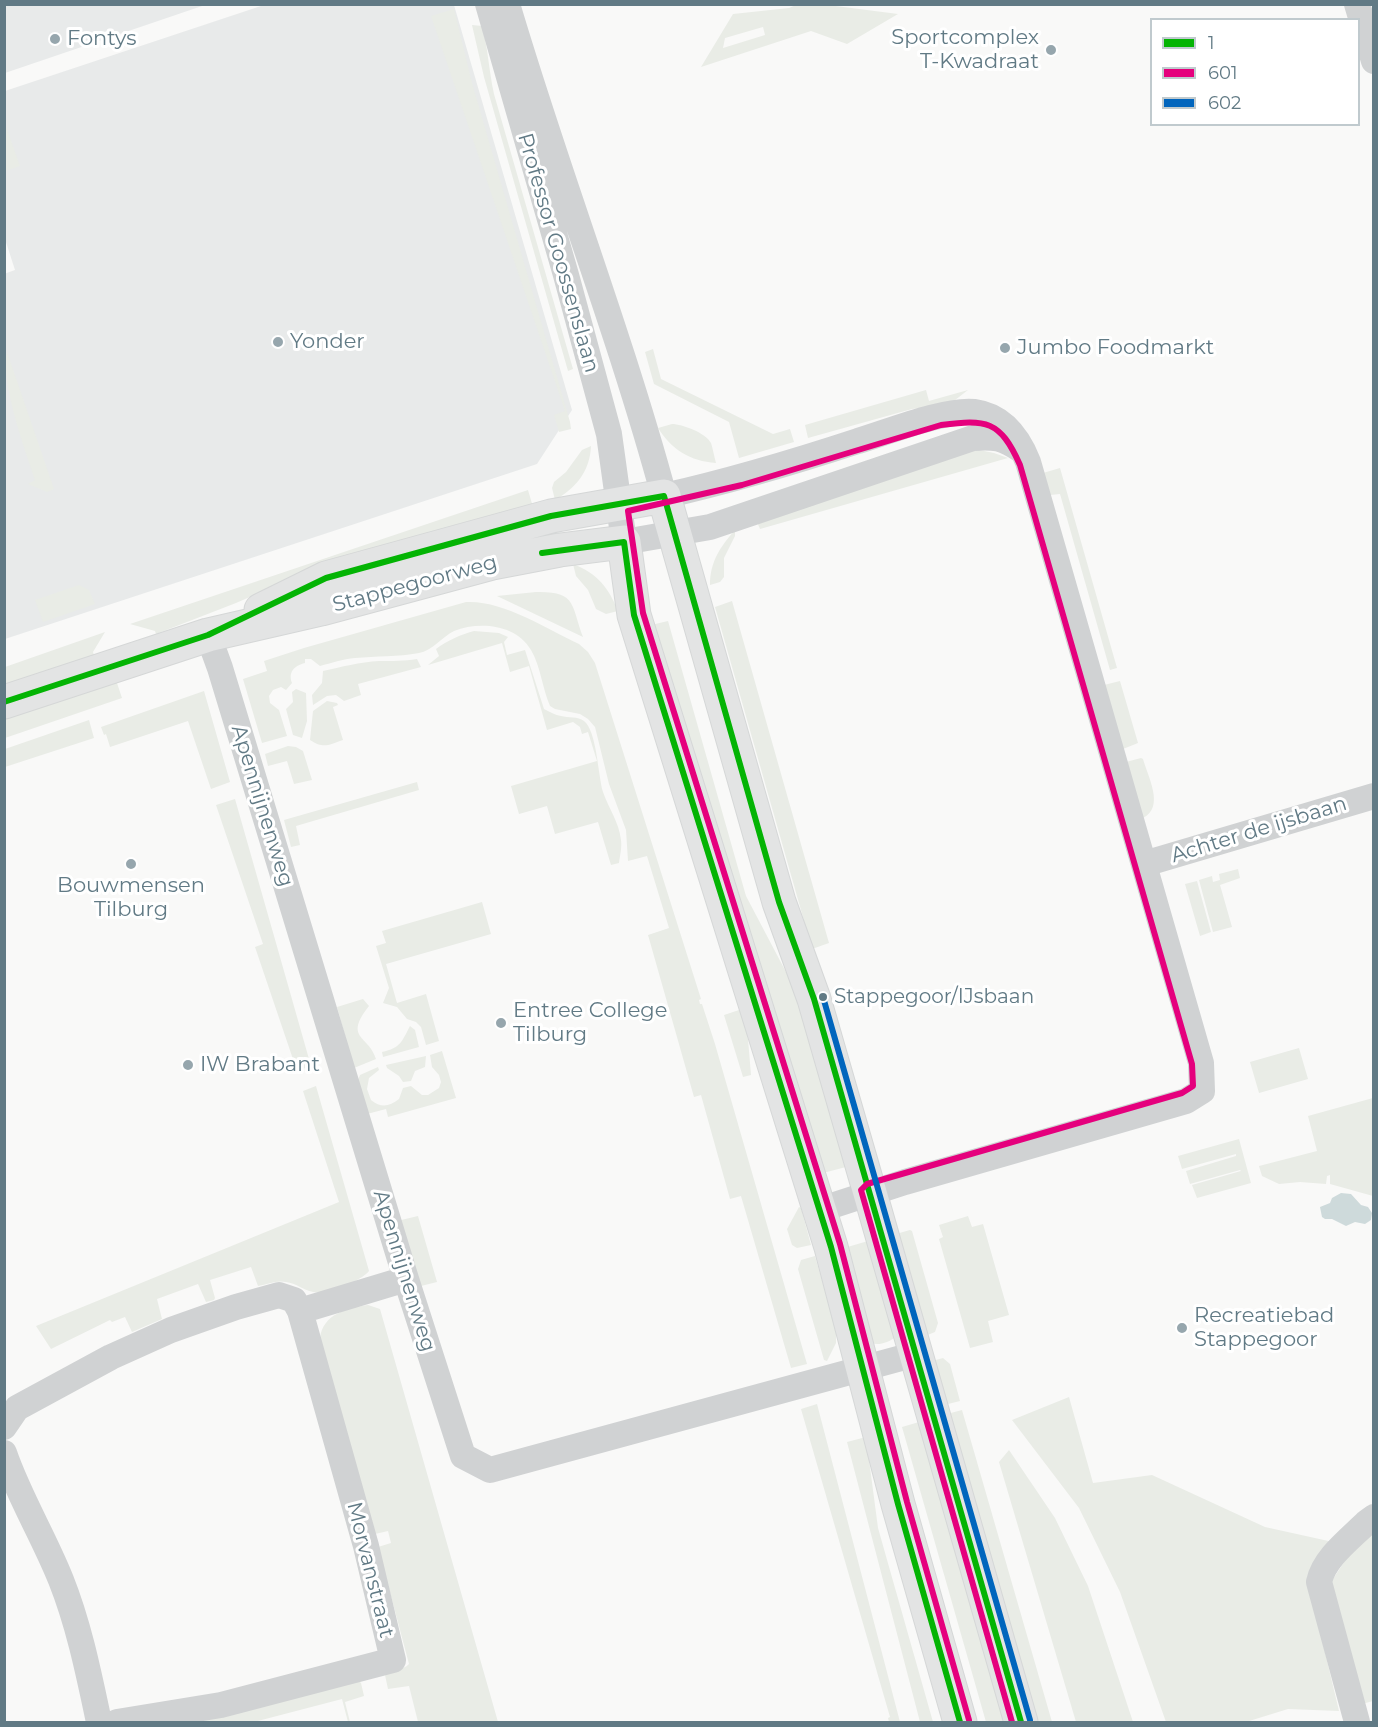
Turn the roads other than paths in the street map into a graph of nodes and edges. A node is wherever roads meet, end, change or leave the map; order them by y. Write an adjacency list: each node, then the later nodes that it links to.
1 (488, 4): 7 (street, Professor Goossenslaan)
2 (507, 4): 6 (street, Professor Goossenslaan)
3 (1357, 4): 4 (street)
4 (1374, 61)
5 (1026, 457): 6 (street, Stappegoorweg); 8 (street, Stappegoorweg); 13 (street)
6 (664, 496): 7 (street, Stappegoorweg); 8 (street)
7 (618, 504): 9 (street); 10 (street, Stappegoorweg)
8 (674, 534): 9 (street, Stappegoorweg); 14 (street)
9 (624, 542): 10 (street, Stappegoorweg); 15 (street)
10 (208, 635): 11 (street, Stappegoorweg); 16 (street, Apennijnenweg)
11 (4, 702)
12 (1374, 796): 13 (street, Achter de ijsbaan)
13 (1144, 864): 14 (street)
14 (870, 1193): 15 (street); 18 (street)
15 (819, 1210): 19 (street)
16 (406, 1280): 17 (street); 19 (street, Apennijnenweg)
17 (300, 1311): 20 (street); 24 (street, Morvanstraat)
18 (916, 1354): 19 (street, Apennijnenweg); 26 (street)
19 (863, 1368): 25 (street)
20 (4, 1427)
21 (4, 1453): 23 (street)
22 (1374, 1517): 27 (street)
23 (99, 1722)
24 (117, 1722)
25 (960, 1722)
26 (1021, 1722)
27 (1357, 1722)

